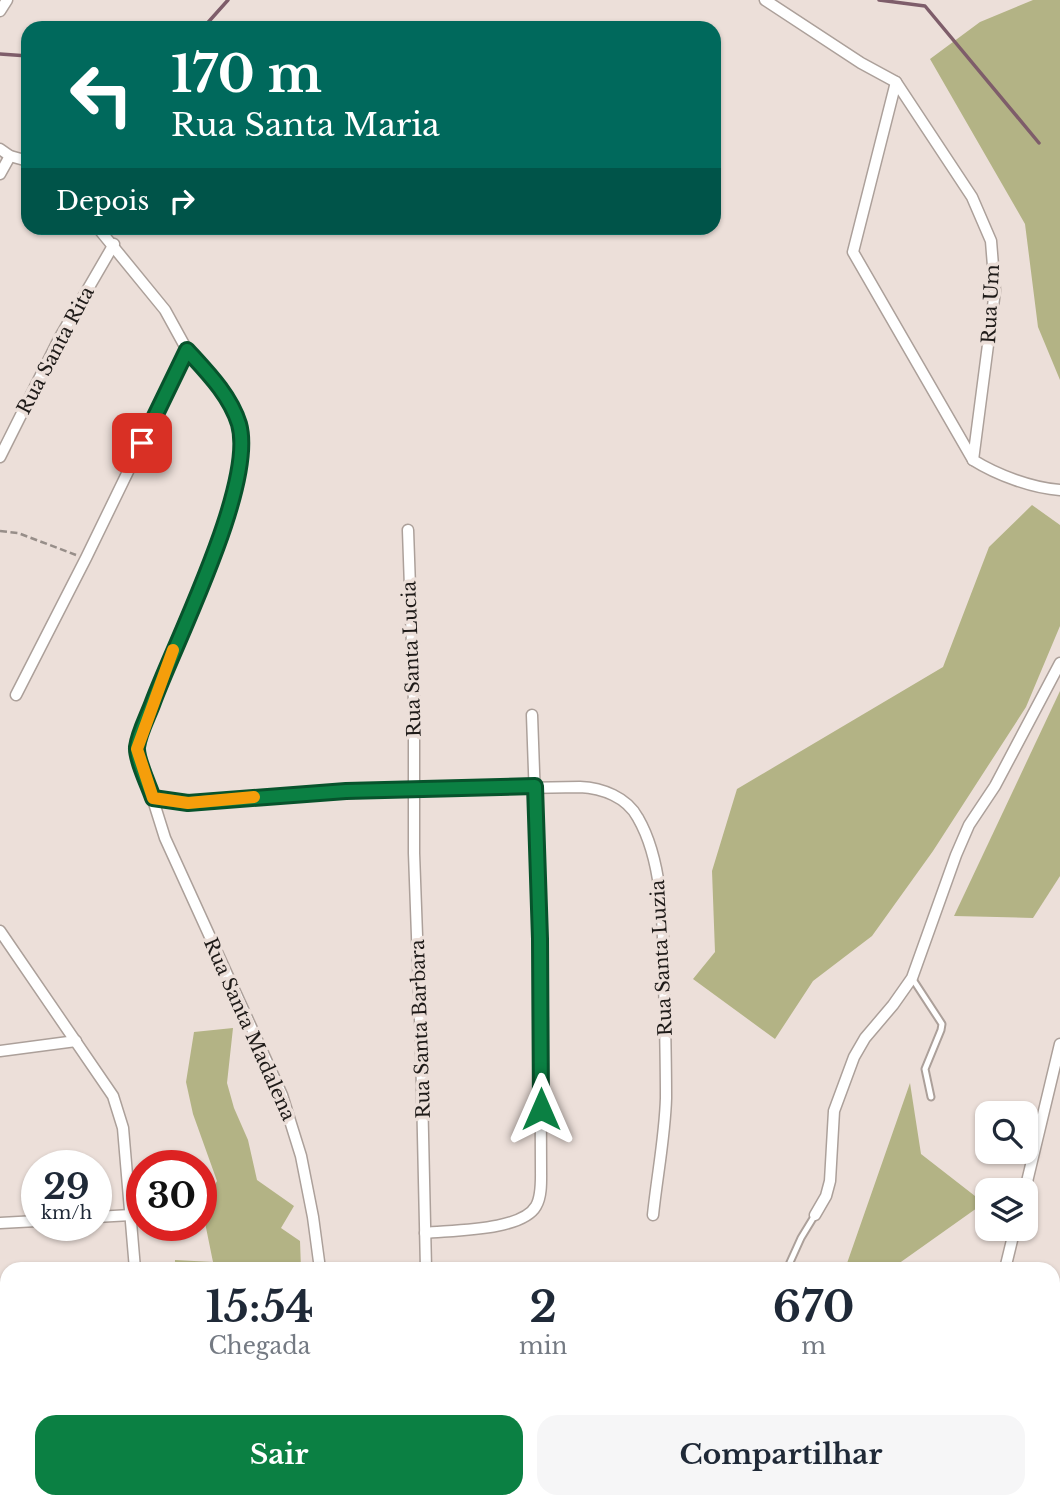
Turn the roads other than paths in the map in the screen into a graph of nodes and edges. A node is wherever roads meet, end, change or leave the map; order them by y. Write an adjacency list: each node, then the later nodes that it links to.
1 (7, 0): 3 (street)
2 (765, 0): 4 (street)
3 (0, 11)
4 (896, 82): 13 (street, Rua Um); 13 (street)
5 (0, 149): 6 (street)
6 (10, 156): 7 (street); 8 (street)
7 (21, 159)
8 (0, 174)
9 (106, 235): 10 (street, Rua Santa Madalena)
10 (114, 244): 11 (street, Rua Santa Madalena); 12 (street, Rua Santa Rita)
11 (187, 350): 17 (street); 21 (street, Rua Santa Madalena)
12 (0, 457)
13 (973, 460): 14 (street)
14 (1060, 490)
15 (408, 530): 20 (street, Rua Santa Lucia)
16 (1060, 663): 23 (street)
17 (16, 695)
18 (532, 715): 19 (street)
19 (535, 786): 20 (street, Rua Santa Luzia); 30 (street, Rua Santa Luzia); 34 (street)
20 (413, 789): 21 (street, Rua Santa Luzia); 34 (street, Rua Santa Barbara)
21 (153, 798): 38 (street, Rua Santa Madalena)
22 (0, 931): 24 (street)
23 (912, 978): 27 (lane); 31 (street)
24 (76, 1041): 26 (street); 28 (street)
25 (1060, 1044): 29 (street)
26 (0, 1051)
27 (931, 1097)
28 (126, 1169)
29 (1029, 1178)
30 (653, 1214)
31 (815, 1216): 40 (lane)
32 (21, 1222): 33 (street)
33 (0, 1223)
34 (425, 1233): 39 (street, Rua Santa Barbara)
35 (133, 1241): 37 (street)
36 (1012, 1241): 41 (street)
37 (134, 1262)
38 (319, 1262)
39 (426, 1262)
40 (790, 1262)
41 (1007, 1262)

